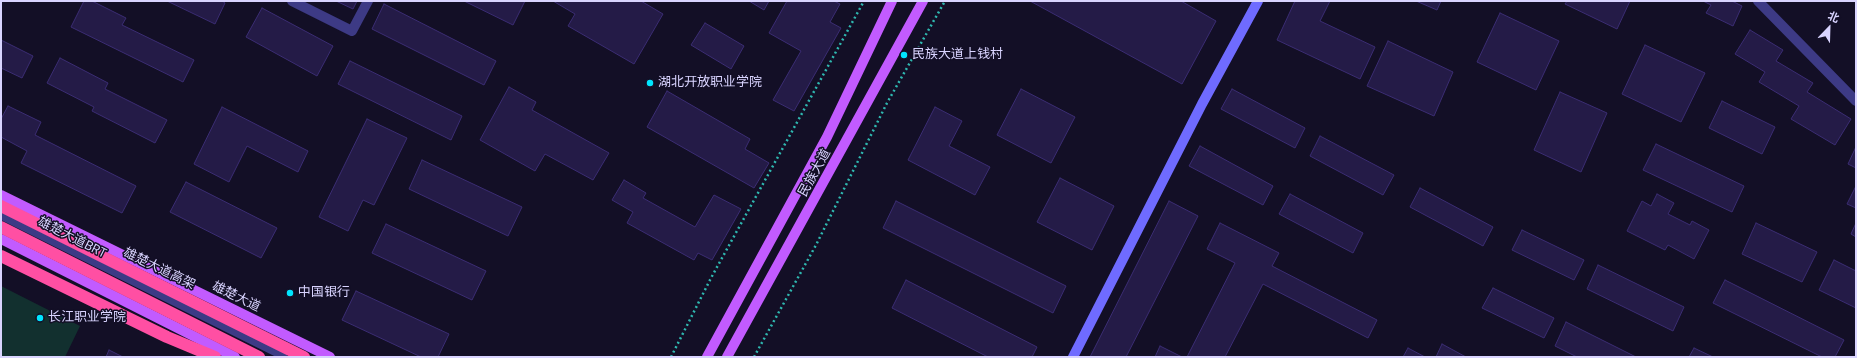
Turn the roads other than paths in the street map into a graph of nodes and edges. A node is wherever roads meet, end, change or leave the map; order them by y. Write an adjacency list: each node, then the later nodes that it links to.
1 (292, 1): 2 (street)
2 (368, 1)
3 (892, 1): 20 (main road, 民族大道)
4 (923, 1): 21 (main road, 民族大道)
5 (1258, 1): 22 (street)
6 (1758, 1): 7 (street)
7 (1856, 101)
8 (1, 195): 19 (main road, 雄楚大道)
9 (1, 206): 18 (highway, 雄楚大道高架)
10 (1, 216): 17 (lane, 雄楚大道BRT)
11 (1, 227): 16 (highway)
12 (1, 239): 15 (main road)
13 (1, 256): 14 (highway)
14 (215, 357)
15 (235, 357)
16 (259, 357)
17 (284, 357)
18 (304, 357)
19 (330, 357)
20 (707, 357)
21 (727, 357)
22 (1073, 357)

